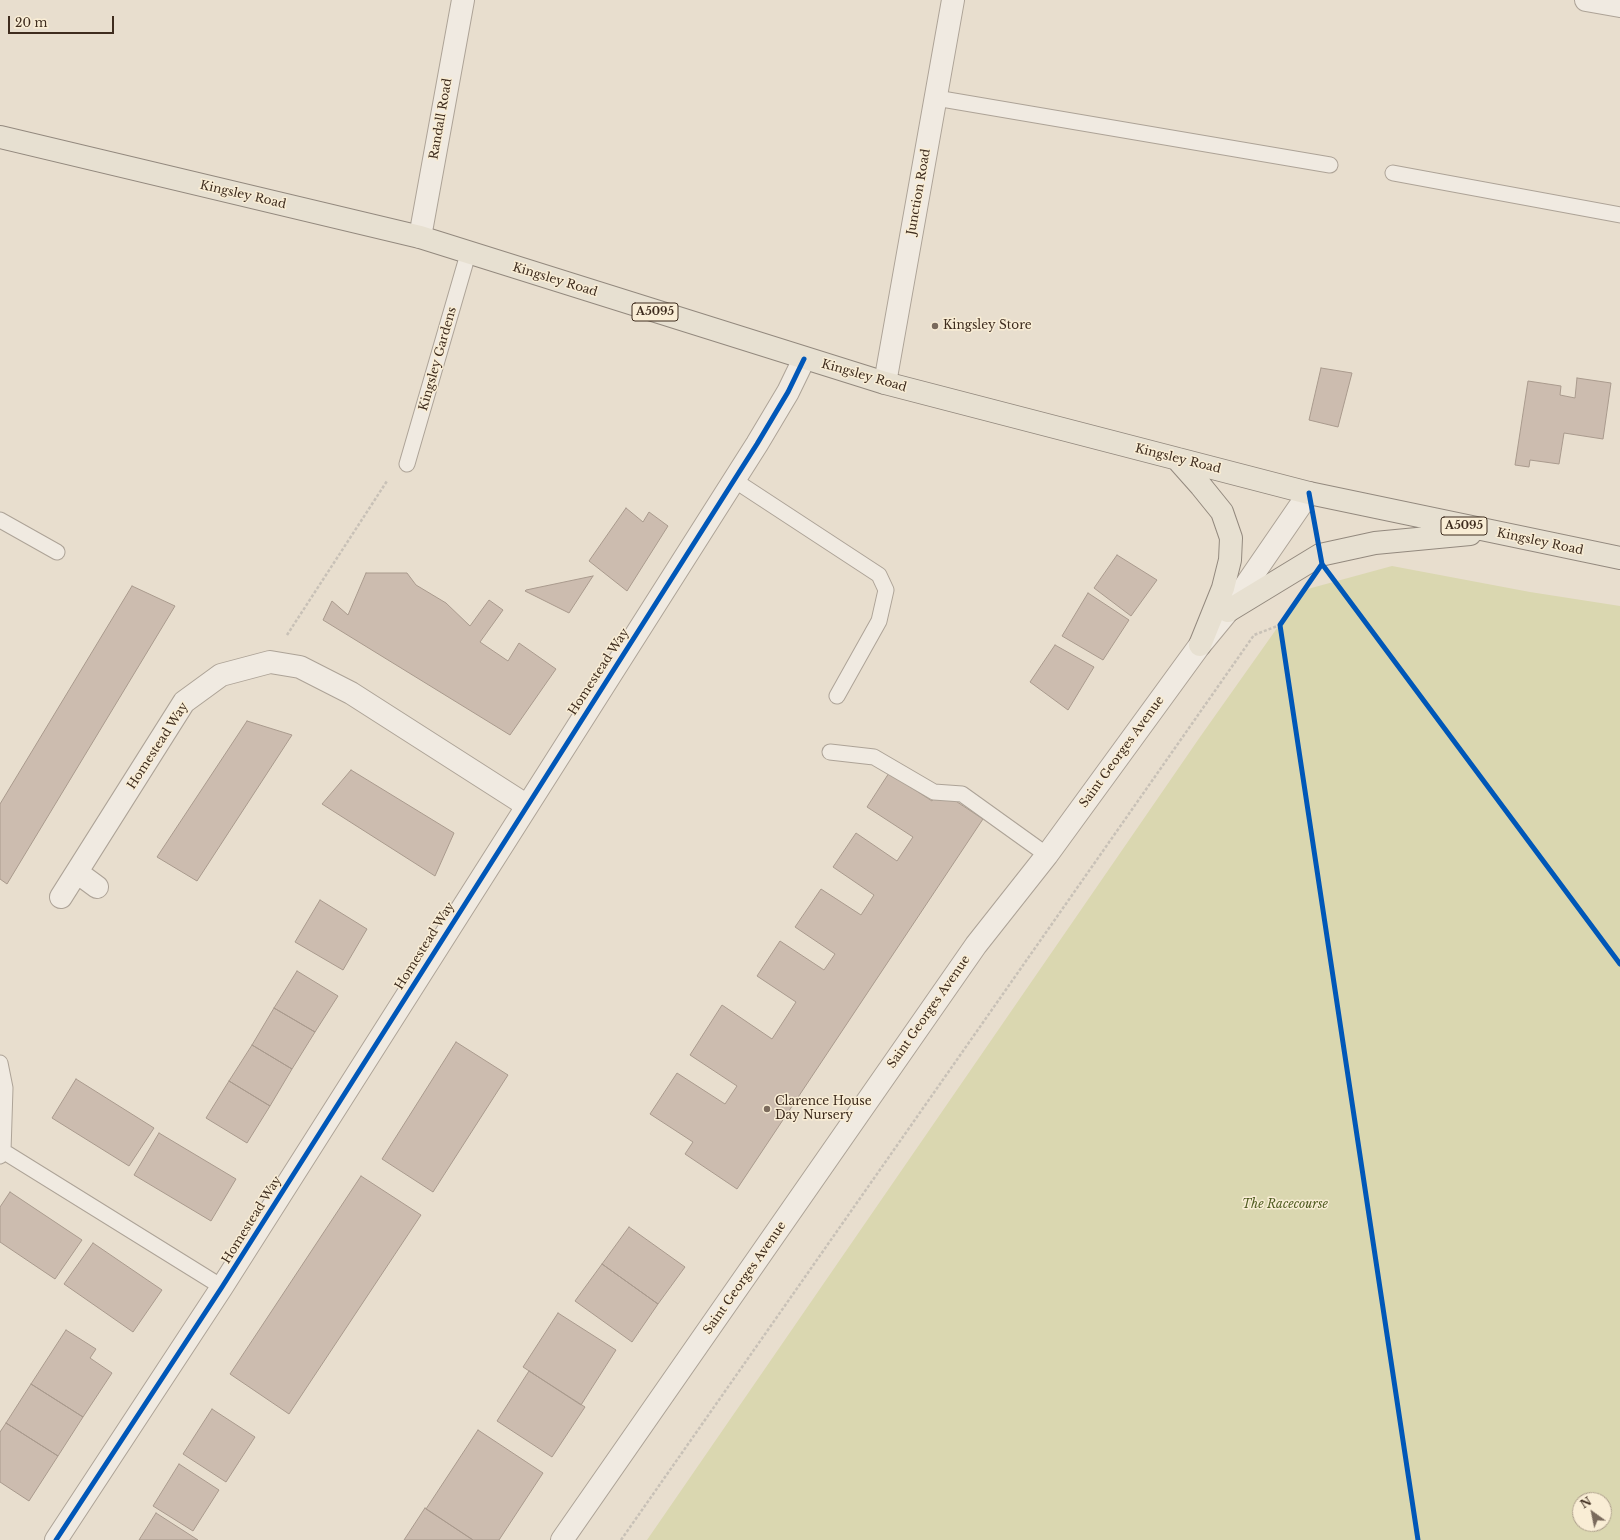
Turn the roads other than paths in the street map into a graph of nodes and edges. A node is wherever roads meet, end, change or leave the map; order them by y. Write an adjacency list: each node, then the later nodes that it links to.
1 (463, 0): 10 (street, Randall Road)
2 (952, 0): 5 (street, Junction Road)
3 (1586, 0): 4 (street)
4 (1620, 6)
5 (936, 98): 7 (lane); 13 (street, Junction Road)
6 (0, 137): 10 (main road, Kingsley Road / A5095)
7 (1330, 165)
8 (1393, 173): 9 (lane)
9 (1620, 216)
10 (420, 237): 11 (main road, Kingsley Road / A5095)
11 (468, 254): 12 (main road, Kingsley Road / A5095); 15 (lane, Kingsley Gardens)
12 (804, 359): 13 (main road, Kingsley Road / A5095); 16 (street, Homestead Way)
13 (885, 383): 14 (main road, Kingsley Road / A5095)
14 (1177, 459): 17 (main road, Kingsley Road / A5095); 23 (main road)
15 (407, 464)
16 (734, 480): 24 (lane); 26 (street, Homestead Way)
17 (1308, 493): 19 (main road, Kingsley Road / A5095); 22 (street, Saint Georges Avenue)
18 (0, 520): 20 (lane)
19 (1495, 532): 21 (main road, Kingsley Road / A5095); 22 (main road)
20 (57, 552)
21 (1620, 558)
22 (1228, 611): 23 (street, Saint Georges Avenue)
23 (1200, 645): 27 (street, Saint Georges Avenue)
24 (837, 696)
25 (830, 752): 27 (lane)
26 (526, 805): 28 (street, Homestead Way); 33 (street, Homestead Way)
27 (1047, 855): 35 (street, Saint Georges Avenue)
28 (78, 873): 29 (street); 30 (street, Homestead Way)
29 (97, 887)
30 (61, 897)
31 (0, 1063): 32 (lane)
32 (1, 1154): 33 (lane)
33 (222, 1286): 34 (street, Homestead Way)
34 (56, 1540)
35 (562, 1540)

